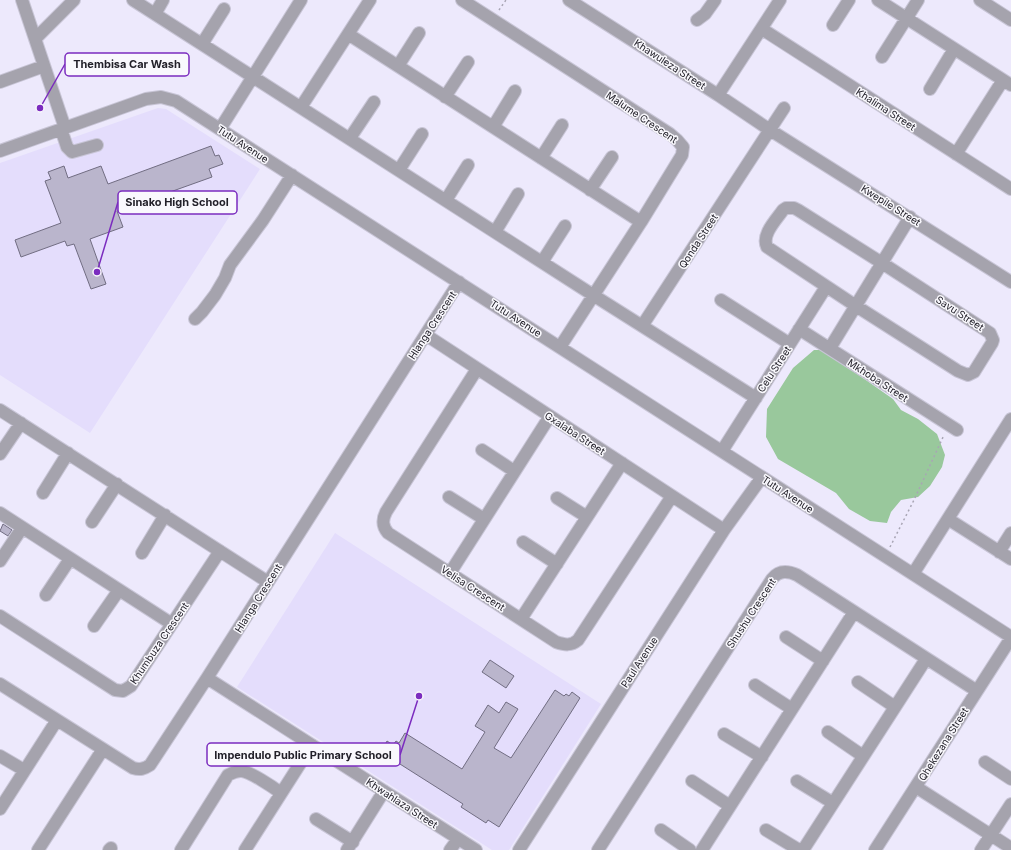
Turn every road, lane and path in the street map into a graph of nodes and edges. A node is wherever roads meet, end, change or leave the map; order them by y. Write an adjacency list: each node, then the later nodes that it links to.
1 (22, 0): 26 (street)
2 (74, 0): 26 (street)
3 (133, 0): 17 (street)
4 (163, 0): 17 (street)
5 (370, 0): 25 (street)
6 (462, 0): 19 (street, Malume Crescent)
7 (506, 0): 19 (path)
8 (570, 0): 38 (street, Khawuleza Street)
9 (715, 0): 20 (street)
10 (780, 0): 23 (street)
11 (849, 0): 22 (street)
12 (878, 0): 18 (street)
13 (918, 0): 18 (street)
14 (980, 0): 21 (street)
15 (298, 1): 33 (street)
16 (224, 9): 27 (street)
17 (155, 14): 27 (street)
18 (906, 18): 28 (street); 29 (street)
19 (493, 20): 63 (street, Malume Crescent)
20 (698, 20)
21 (1011, 20)
22 (833, 26)
23 (762, 29): 38 (street); 52 (street, Khalima Street)
24 (419, 33): 32 (street)
25 (348, 34): 32 (street); 41 (street)
26 (35, 39): 31 (street)
27 (202, 44): 33 (street)
28 (954, 50): 35 (street); 36 (street)
29 (882, 57)
30 (468, 62): 39 (street)
31 (44, 66): 34 (street); 45 (street)
32 (398, 66): 39 (street)
33 (254, 77): 41 (street); 46 (street)
34 (0, 82)
35 (1007, 83): 52 (street)
36 (930, 89)
37 (515, 91): 44 (street)
38 (718, 94): 47 (street, Khawuleza Street)
39 (445, 97): 44 (street)
40 (374, 102): 49 (street)
41 (301, 107): 49 (street)
42 (784, 108): 47 (street, Qonda Street)
43 (562, 125): 54 (street)
44 (493, 127): 54 (street)
45 (63, 128): 46 (street, Tutu Avenue); 50 (street); 51 (street, Tutu Avenue)
46 (220, 129): 57 (street, Tutu Avenue)
47 (770, 130): 62 (street, Kwepile Street); 75 (street, Qonda Street)
48 (422, 134): 56 (street)
49 (350, 138): 56 (street)
50 (97, 145)
51 (0, 151)
52 (956, 154): 58 (street, Khalima Street)
53 (612, 157): 59 (street)
54 (541, 158): 59 (street)
55 (468, 165): 61 (street)
56 (399, 170): 61 (street)
57 (292, 175): 68 (street, Tutu Avenue); 74 (street)
58 (1011, 189)
59 (590, 190): 63 (street)
60 (518, 194): 65 (street)
61 (446, 200): 65 (street)
62 (910, 217): 67 (street); 69 (street, Kwepile Street)
63 (640, 222): 71 (street, Malume Crescent)
64 (565, 226): 66 (street)
65 (495, 232): 66 (street)
66 (542, 262): 71 (street)
67 (882, 263): 70 (street, Savu Street); 73 (street); 73 (street, Savu Street)
68 (459, 282): 77 (street, Hlanga Crescent); 79 (street, Tutu Avenue)
69 (1011, 282)
70 (826, 287): 73 (street, Savu Street); 76 (street, Celu Street)
71 (593, 295): 75 (street); 79 (street, Malume Crescent)
72 (721, 300): 78 (street)
73 (856, 306): 80 (street)
74 (195, 319)
75 (642, 326): 82 (street)
76 (800, 329): 78 (street, Celu Street); 80 (street, Mkhoba Street)
77 (426, 335): 81 (street, Gxalaba Street); 120 (street, Hlanga Crescent)
78 (790, 344): 82 (street, Celu Street)
79 (560, 347): 89 (street, Tutu Avenue)
80 (830, 348): 87 (street, Mkhoba Street)
81 (477, 369): 84 (street, Gxalaba Street); 118 (street, Velisa Crescent)
82 (756, 398): 89 (street, Celu Street)
83 (0, 410): 86 (street)
84 (550, 416): 92 (street, Gxalaba Street); 93 (street)
85 (1011, 419): 104 (street)
86 (21, 423): 90 (street); 91 (street)
87 (953, 428): 113 (path)
88 (482, 450): 93 (street)
89 (722, 451): 94 (street, Tutu Avenue)
90 (68, 453): 95 (street); 96 (street)
91 (0, 454)
92 (622, 463): 97 (street, Gxalaba Street); 102 (street)
93 (514, 470): 103 (street)
94 (762, 477): 107 (street, Paul Avenue); 113 (street, Tutu Avenue)
95 (117, 484): 101 (street); 105 (street)
96 (43, 493)
97 (672, 496): 107 (street, Gxalaba Street); 125 (street, Velisa Crescent)
98 (449, 497): 103 (street)
99 (557, 498): 102 (street)
100 (0, 513): 106 (street)
101 (165, 515): 110 (street); 112 (street)
102 (587, 517): 117 (street)
103 (484, 519): 118 (street)
104 (948, 519): 111 (street); 119 (street)
105 (92, 522)
106 (22, 528): 114 (street); 116 (street)
107 (724, 530): 171 (street, Paul Avenue)
108 (1011, 533): 111 (street)
109 (523, 542): 117 (street)
110 (220, 551): 120 (street); 126 (street, Khumbuza Crescent)
111 (999, 552): 115 (street)
112 (142, 553)
113 (886, 556): 119 (street, Tutu Avenue)
114 (70, 559): 121 (street); 122 (street)
115 (1011, 559)
116 (0, 561)
117 (557, 564): 125 (street)
118 (450, 573): 125 (street, Velisa Crescent)
119 (913, 574): 129 (street, Tutu Avenue)
120 (268, 582): 132 (street, Hlanga Crescent)
121 (119, 590): 126 (street); 127 (street)
122 (46, 595)
123 (854, 612): 130 (street, Shushu Crescent); 131 (street); 172 (street, Shushu Crescent)
124 (0, 616): 126 (street, Khumbuza Crescent)
125 (521, 619)
126 (172, 624)
127 (94, 626)
128 (786, 637): 131 (street)
129 (1011, 637): 136 (street, Qhekezana Street)
130 (926, 659): 136 (street, Shushu Crescent); 137 (street)
131 (822, 661): 138 (street)
132 (207, 678): 142 (street, Khwahlaza Street); 143 (street, Hlanga Crescent)
133 (858, 682): 137 (street)
134 (0, 684): 139 (street, Hlanga Crescent)
135 (755, 685): 138 (street)
136 (977, 691): 152 (street, Qhekezana Street)
137 (895, 707): 145 (street)
138 (792, 709): 146 (street)
139 (57, 720): 143 (street, Hlanga Crescent); 148 (street)
140 (828, 732): 145 (street)
141 (724, 734): 146 (street)
142 (312, 745): 153 (street, Khwahlaza Street); 154 (street)
143 (103, 750): 166 (street)
144 (0, 756): 148 (street)
145 (863, 756): 155 (street)
146 (762, 757): 157 (street)
147 (985, 762): 149 (street)
148 (24, 770): 158 (street)
149 (1011, 779)
150 (692, 781): 157 (street)
151 (797, 781): 155 (street)
152 (916, 787): 162 (street); 177 (street, Qhekezana Street)
153 (384, 792): 163 (street, Khwahlaza Street); 164 (street)
154 (281, 793): 167 (street); 168 (street)
155 (833, 803): 176 (street)
156 (1011, 804): 162 (street)
157 (730, 806): 174 (street)
158 (0, 809)
159 (316, 819): 164 (street)
160 (661, 830): 173 (street)
161 (766, 830): 175 (street)
162 (991, 835): 165 (street); 178 (street)
163 (458, 838): 169 (street); 170 (street, Khwahlaza Street)
164 (350, 846)
165 (1011, 848)
166 (38, 850)
167 (181, 850)
168 (244, 850)
169 (450, 850)
170 (476, 850)
171 (519, 850)
172 (598, 850)
173 (690, 850)
174 (702, 850)
175 (799, 850)
176 (803, 850)
177 (875, 850)
178 (981, 850)

